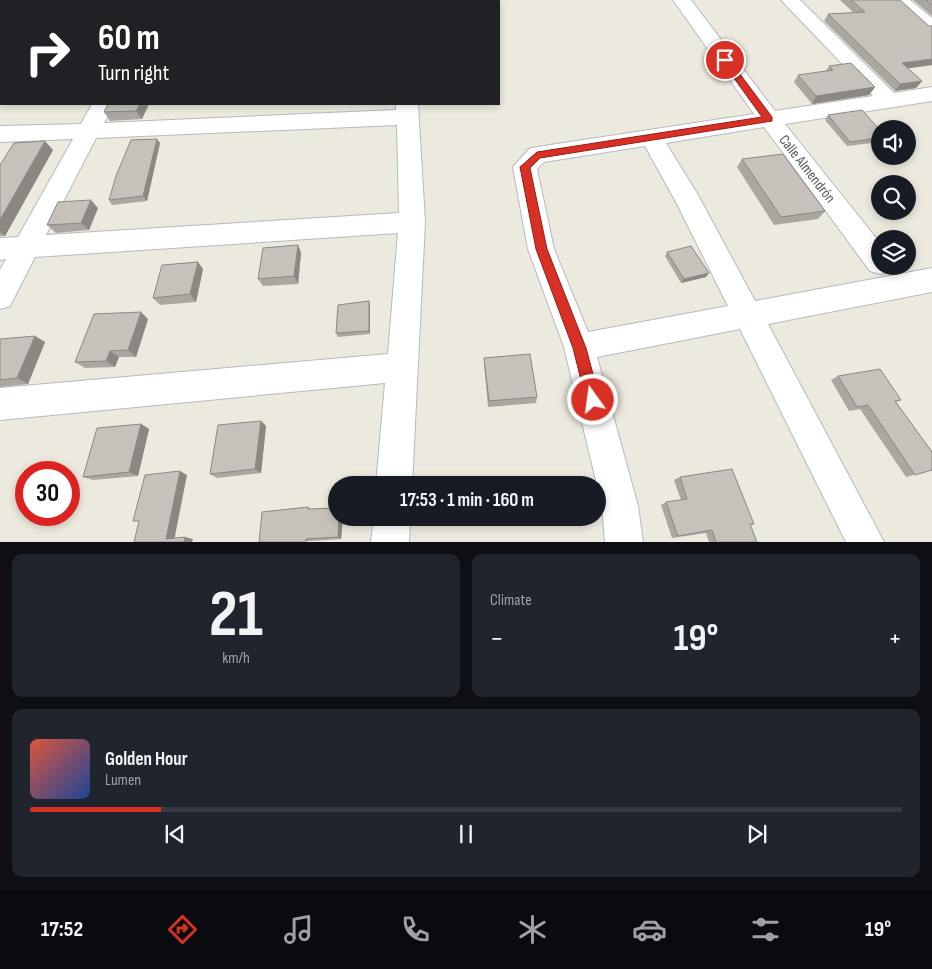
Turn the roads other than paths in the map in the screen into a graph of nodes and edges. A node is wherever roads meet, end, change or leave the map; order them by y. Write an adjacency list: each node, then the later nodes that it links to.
1 (682, 0): 9 (street, Calle Almendrón)
2 (790, 0): 6 (street)
3 (899, 0): 4 (street)
4 (932, 27)
5 (932, 94): 6 (street)
6 (890, 100): 9 (street)
7 (102, 105): 10 (street)
8 (407, 110): 10 (street); 13 (street)
9 (768, 119): 12 (street); 16 (street, Calle Almendrón)
10 (87, 131): 11 (street); 14 (street)
11 (0, 134)
12 (651, 137): 21 (street); 22 (street)
13 (412, 222): 14 (street); 23 (street)
14 (27, 248): 15 (street); 20 (street)
15 (0, 249)
16 (871, 251)
17 (877, 275): 21 (street)
18 (904, 275): 19 (street)
19 (932, 280)
20 (0, 297)
21 (748, 315): 22 (street); 29 (street)
22 (580, 348): 28 (street)
23 (402, 367): 24 (street); 25 (street)
24 (0, 404)
25 (395, 476)
26 (391, 526): 27 (street)
27 (390, 542)
28 (624, 542)
29 (866, 542)

